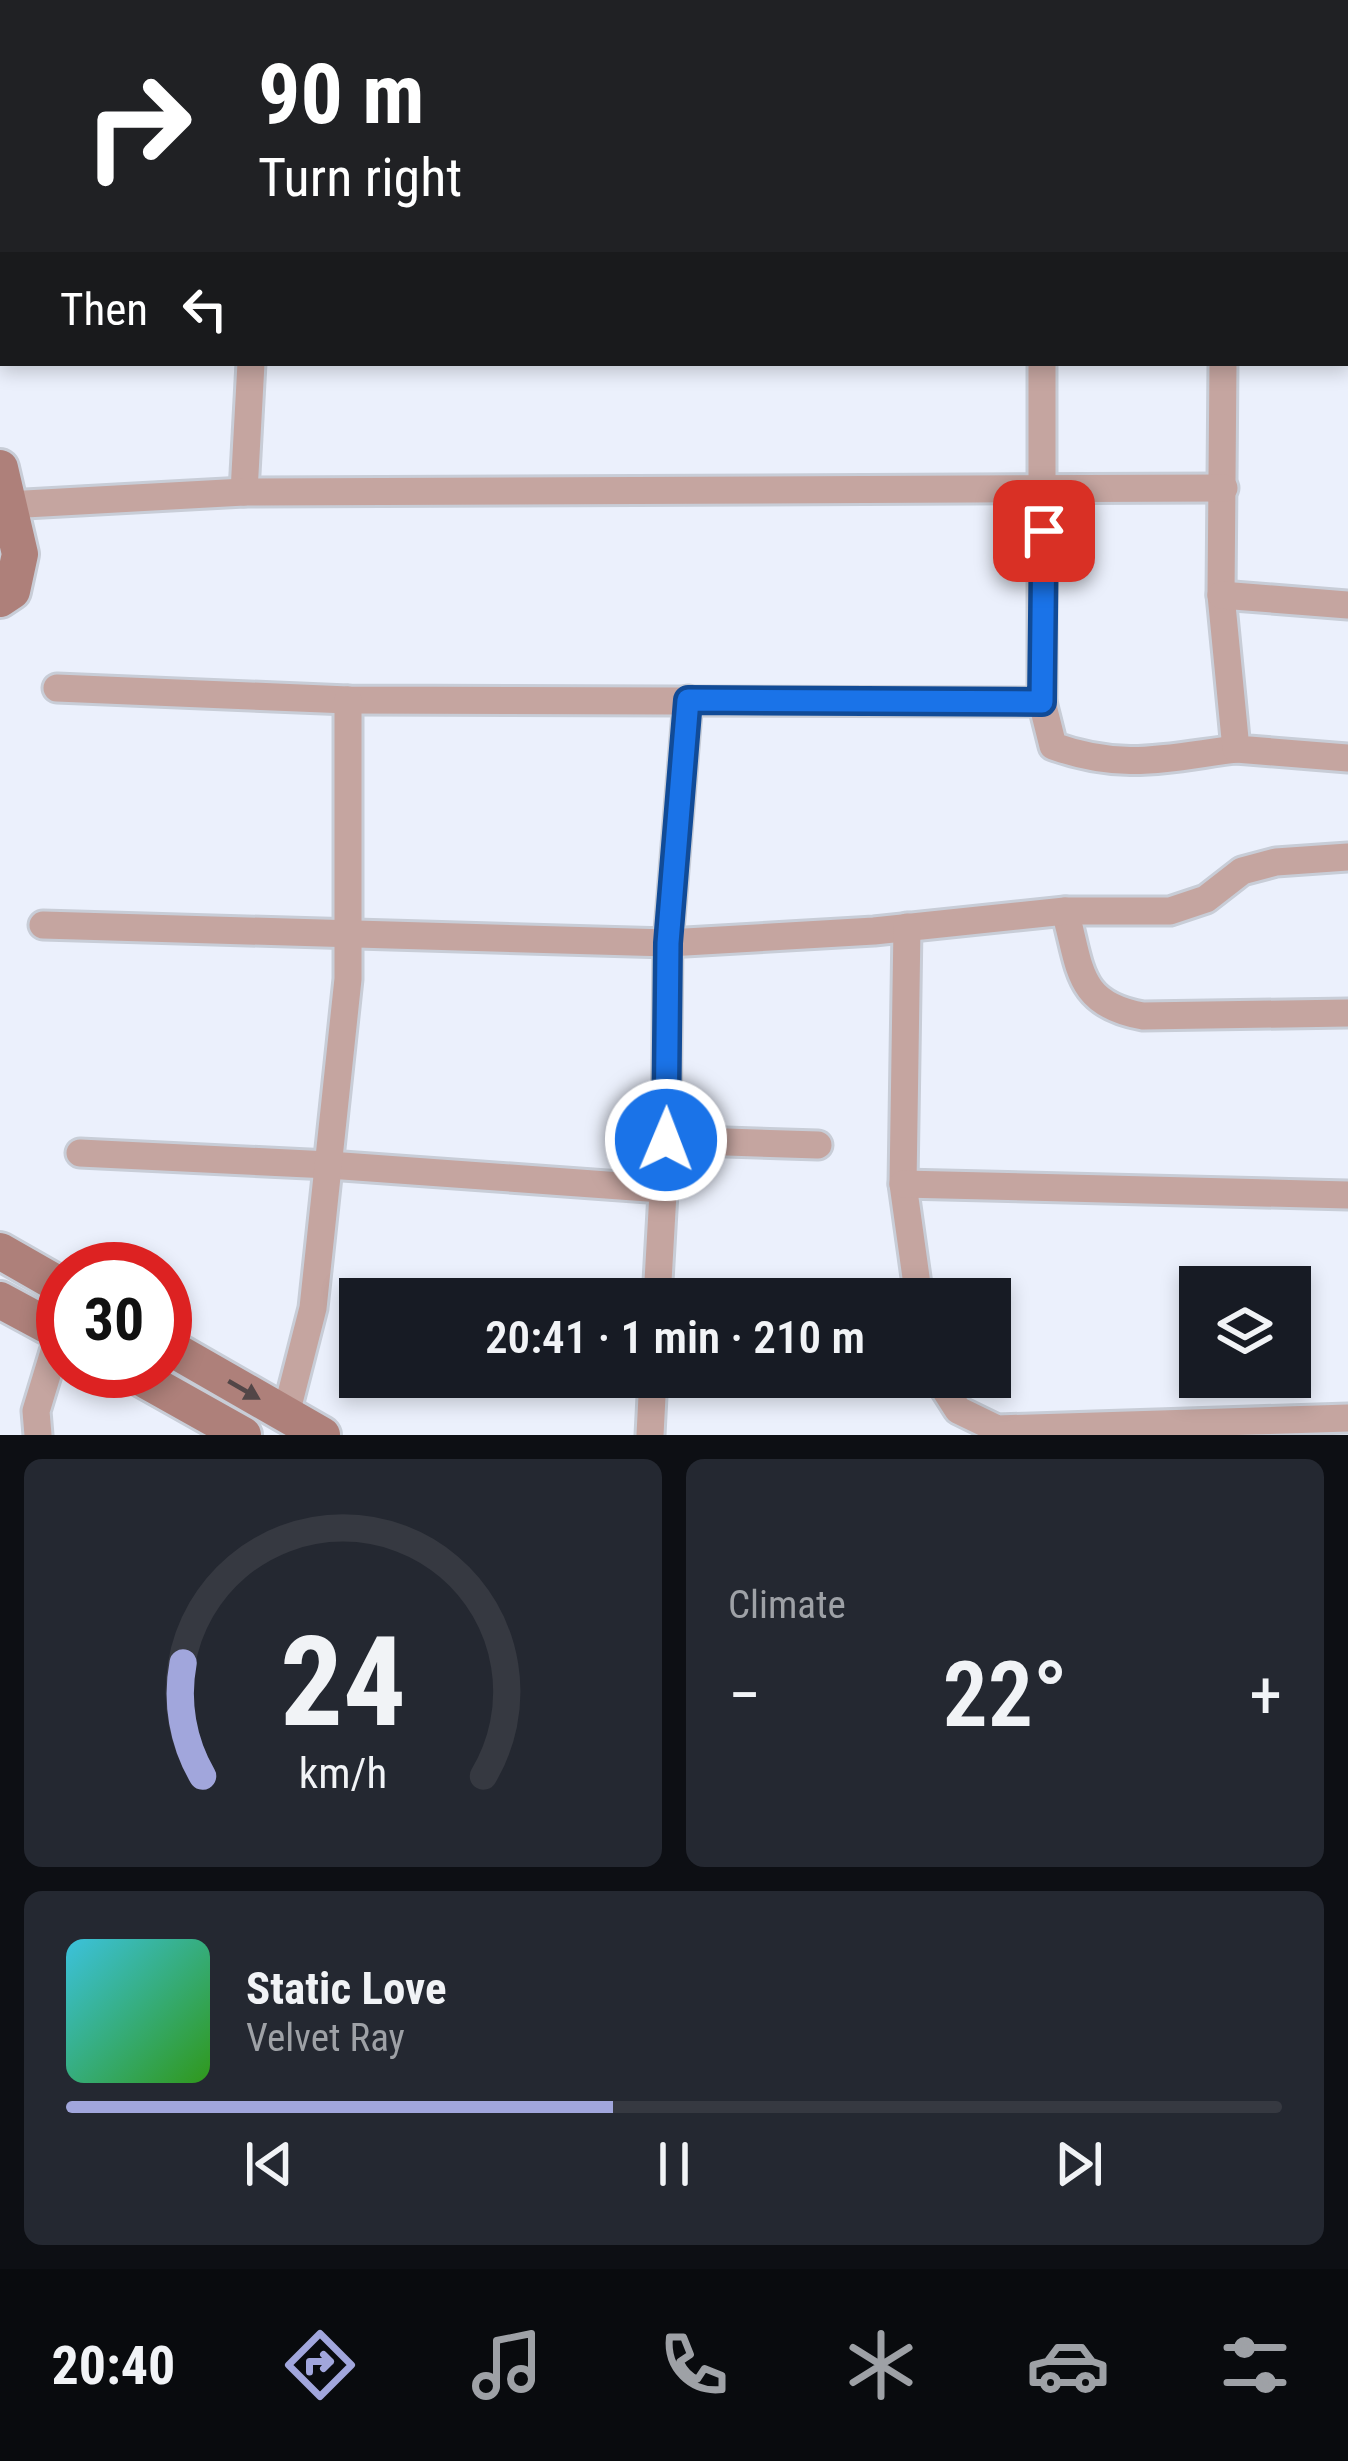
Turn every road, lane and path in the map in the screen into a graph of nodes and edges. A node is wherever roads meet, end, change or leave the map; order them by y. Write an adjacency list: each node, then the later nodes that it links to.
1 (251, 366): 7 (street)
2 (1042, 366): 5 (street)
3 (1223, 366): 6 (street)
4 (0, 468): 8 (main road)
5 (1044, 488): 6 (street); 7 (street); 15 (street)
6 (1224, 488): 9 (street)
7 (244, 491): 8 (street)
8 (7, 505): 10 (main road)
9 (1222, 595): 11 (street); 16 (street)
10 (0, 599)
11 (1348, 604)
12 (57, 688): 13 (street)
13 (348, 700): 14 (street); 22 (street)
14 (688, 700): 15 (street); 23 (street)
15 (1042, 702): 16 (street)
16 (1236, 749): 17 (street)
17 (1348, 758)
18 (1348, 857): 19 (street)
19 (1065, 911): 21 (street); 24 (street)
20 (43, 925): 22 (street)
21 (907, 927): 23 (street); 29 (street)
22 (350, 931): 23 (street); 28 (street)
23 (668, 943): 25 (street)
24 (1348, 1013)
25 (666, 1140): 26 (street); 30 (street)
26 (818, 1145)
27 (80, 1153): 28 (street)
28 (329, 1165): 30 (street); 44 (street)
29 (903, 1184): 31 (street); 35 (street)
30 (662, 1189): 34 (street)
31 (1348, 1195)
32 (0, 1251): 33 (main road)
33 (36, 1272)
34 (658, 1278)
35 (917, 1278)
36 (0, 1300): 37 (main road)
37 (36, 1319)
38 (192, 1363): 44 (main road, one-way to 44)
39 (40, 1398): 45 (street)
40 (177, 1398): 46 (main road)
41 (652, 1398): 48 (street)
42 (951, 1398): 43 (street)
43 (1348, 1418)
44 (281, 1424): 47 (main road)
45 (38, 1435)
46 (243, 1435)
47 (322, 1435)
48 (650, 1435)

